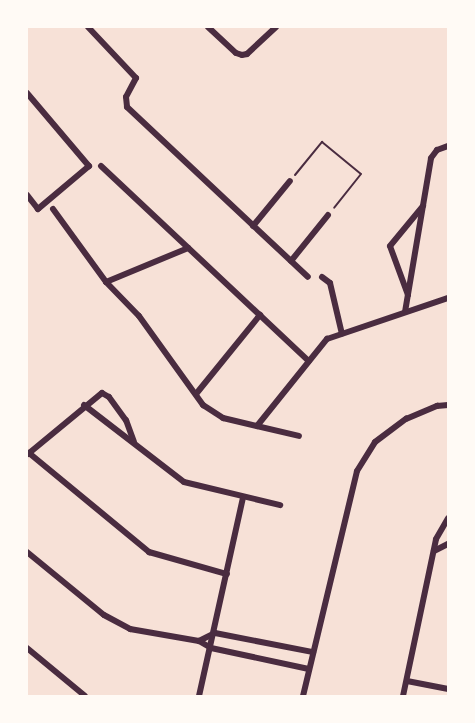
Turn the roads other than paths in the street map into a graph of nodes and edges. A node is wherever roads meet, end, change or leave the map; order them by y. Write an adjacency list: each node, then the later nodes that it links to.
1 (88, 27): 12 (street)
2 (208, 27): 3 (street)
3 (276, 27)
4 (27, 93): 8 (street)
5 (448, 146): 9 (street)
6 (101, 166): 13 (street)
7 (290, 182): 12 (street)
8 (27, 195)
9 (423, 205): 18 (street); 18 (street)
10 (53, 209): 17 (street)
11 (328, 215): 14 (street)
12 (253, 226): 14 (street)
13 (188, 248): 17 (street); 21 (street)
14 (291, 261): 15 (street)
15 (308, 277)
16 (322, 277): 22 (street)
17 (106, 282): 24 (street)
18 (408, 295): 20 (street)
19 (448, 298): 20 (street)
20 (405, 312): 22 (street)
21 (260, 315): 23 (street); 24 (street)
22 (342, 334): 23 (street)
23 (309, 361): 27 (street)
24 (196, 394): 27 (street)
25 (84, 405): 29 (street); 29 (street); 30 (street)
26 (448, 405): 42 (street)
27 (257, 426): 28 (street)
28 (298, 436)
29 (134, 443): 31 (street)
30 (28, 454): 37 (street)
31 (243, 498): 32 (street); 37 (street)
32 (279, 505)
33 (448, 518): 35 (street)
34 (448, 544): 35 (street)
35 (434, 550): 44 (street)
36 (27, 552): 39 (street)
37 (227, 574): 38 (street)
38 (215, 633): 39 (street); 41 (street); 42 (street)
39 (199, 641): 41 (street)
40 (27, 648): 46 (street)
41 (211, 648): 43 (street); 47 (street)
42 (314, 652): 43 (street)
43 (309, 669): 48 (street)
44 (407, 681): 45 (street); 49 (street)
45 (448, 689)
46 (85, 696)
47 (199, 696)
48 (303, 696)
49 (403, 696)

